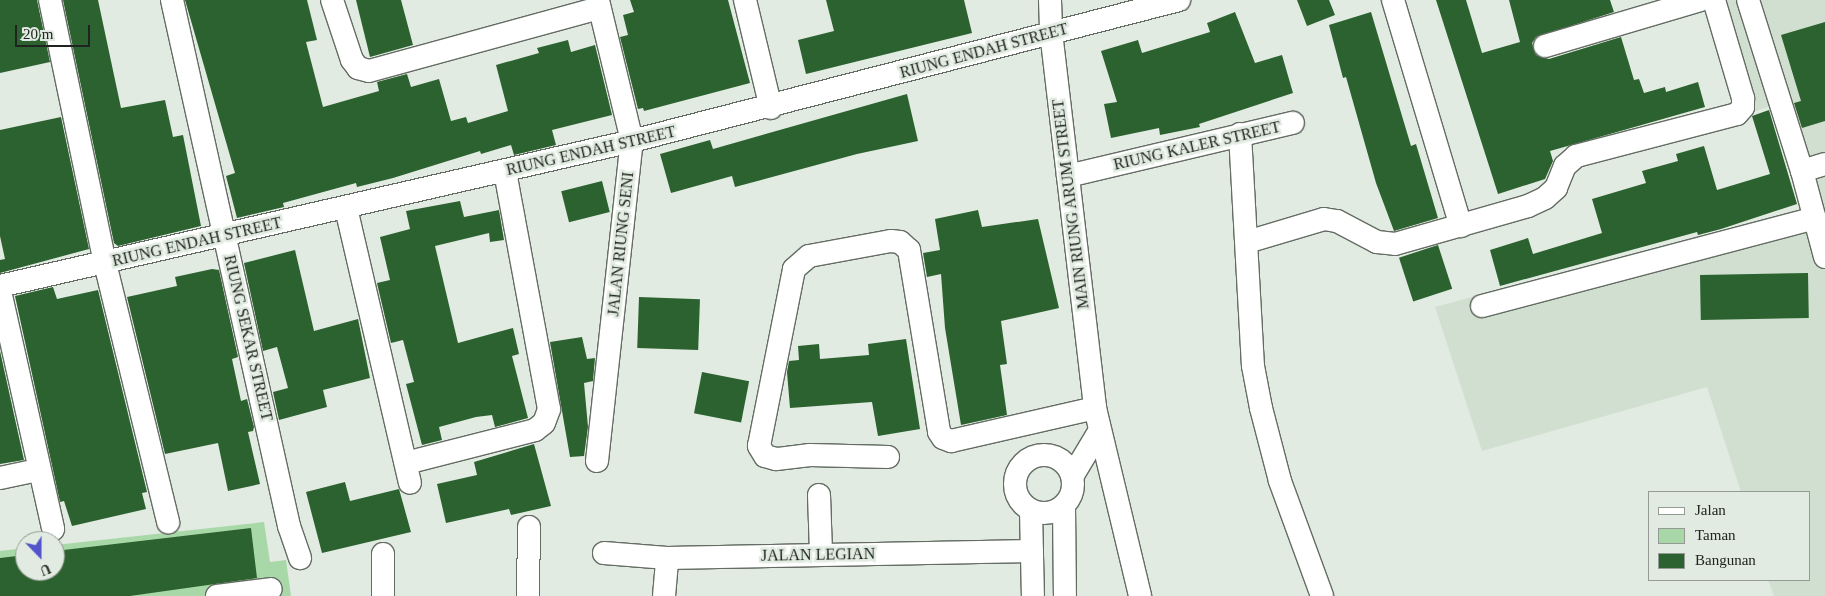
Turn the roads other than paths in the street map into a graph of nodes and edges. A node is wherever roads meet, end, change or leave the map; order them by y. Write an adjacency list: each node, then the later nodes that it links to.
1 (50, 0): 28 (street)
2 (172, 0): 25 (street, RIUNG SEKAR STREET)
3 (332, 0): 11 (street)
4 (745, 0): 14 (street)
5 (1050, 0): 12 (street, MAIN RIUNG ARUM STREET)
6 (1179, 0): 12 (street, RIUNG ENDAH STREET)
7 (1393, 0): 24 (street)
8 (1700, 0): 13 (street)
9 (1714, 0): 24 (street)
10 (1748, 0): 20 (street)
11 (599, 4): 17 (street, JALAN RIUNG SENI)
12 (1051, 32): 14 (street, RIUNG ENDAH STREET); 21 (street, MAIN RIUNG ARUM STREET)
13 (1545, 46)
14 (771, 108): 17 (street, RIUNG ENDAH STREET)
15 (1293, 123): 16 (street, RIUNG KALER STREET)
16 (1240, 134): 21 (street, RIUNG KALER STREET); 26 (street)
17 (632, 141): 19 (street, RIUNG ENDAH STREET); 37 (street, JALAN RIUNG SENI)
18 (1825, 164): 20 (street)
19 (505, 171): 22 (street, RIUNG ENDAH STREET); 22 (street)
20 (1802, 171): 23 (street)
21 (1068, 176): 33 (street, MAIN RIUNG ARUM STREET)
22 (346, 208): 25 (street, RIUNG ENDAH STREET)
23 (1814, 218): 27 (street); 31 (street)
24 (1461, 226): 26 (street)
25 (225, 236): 28 (street, RIUNG ENDAH STREET); 51 (street, RIUNG SEKAR STREET)
26 (1247, 242): 61 (street)
27 (1825, 258)
28 (105, 263): 29 (street, RIUNG ENDAH STREET); 44 (street)
29 (0, 286)
30 (0, 291): 32 (street)
31 (1482, 306)
32 (8, 365): 38 (street)
33 (1098, 419): 34 (street); 39 (street); 60 (street, MAIN RIUNG ARUM STREET)
34 (1016, 426): 35 (street); 36 (street)
35 (1032, 456): 39 (street); 43 (street)
36 (888, 457)
37 (597, 461)
38 (39, 470): 40 (street); 46 (street)
39 (1073, 475): 42 (street)
40 (0, 478)
41 (819, 495): 49 (street)
42 (1064, 506): 43 (street); 59 (street)
43 (1031, 511): 47 (street)
44 (168, 522)
45 (529, 527): 56 (street)
46 (53, 529)
47 (1032, 551): 49 (street, JALAN LEGIAN); 58 (street)
48 (604, 553): 52 (street, JALAN LEGIAN)
49 (821, 553): 52 (street, JALAN LEGIAN)
50 (383, 554): 55 (street)
51 (300, 558)
52 (667, 558): 57 (street)
53 (271, 589): 54 (street)
54 (216, 596)
55 (383, 596)
56 (528, 596)
57 (664, 596)
58 (1032, 596)
59 (1065, 596)
60 (1140, 596)
61 (1322, 596)

